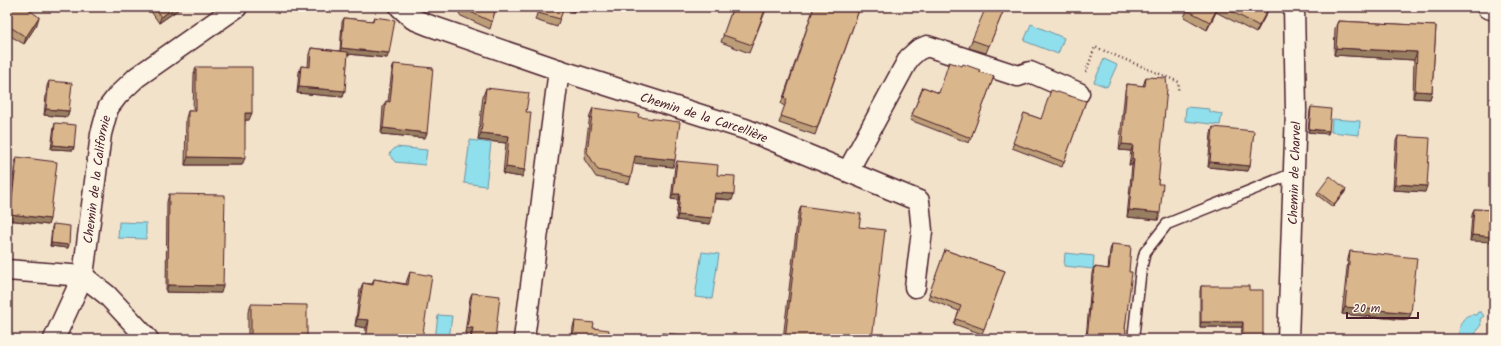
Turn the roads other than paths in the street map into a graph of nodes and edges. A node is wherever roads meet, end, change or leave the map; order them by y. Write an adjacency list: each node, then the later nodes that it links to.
1 (236, 7): 11 (street, Chemin de la Californie)
2 (400, 7): 6 (street, Chemin de la Carcellière)
3 (1294, 7): 9 (street, Chemin de Charvel)
4 (1488, 7): 5 (main road)
5 (1494, 9)
6 (559, 70): 8 (street, Chemin de la Carcellière); 15 (street)
7 (1079, 93): 8 (street)
8 (848, 171): 12 (street, Chemin de la Carcellière)
9 (1294, 173): 16 (lane); 17 (street, Chemin de Charvel)
10 (7, 270): 11 (street)
11 (83, 276): 13 (street, Chemin de la Californie); 14 (street)
12 (915, 287)
13 (54, 339)
14 (148, 339)
15 (524, 339)
16 (1133, 339)
17 (1288, 339)

